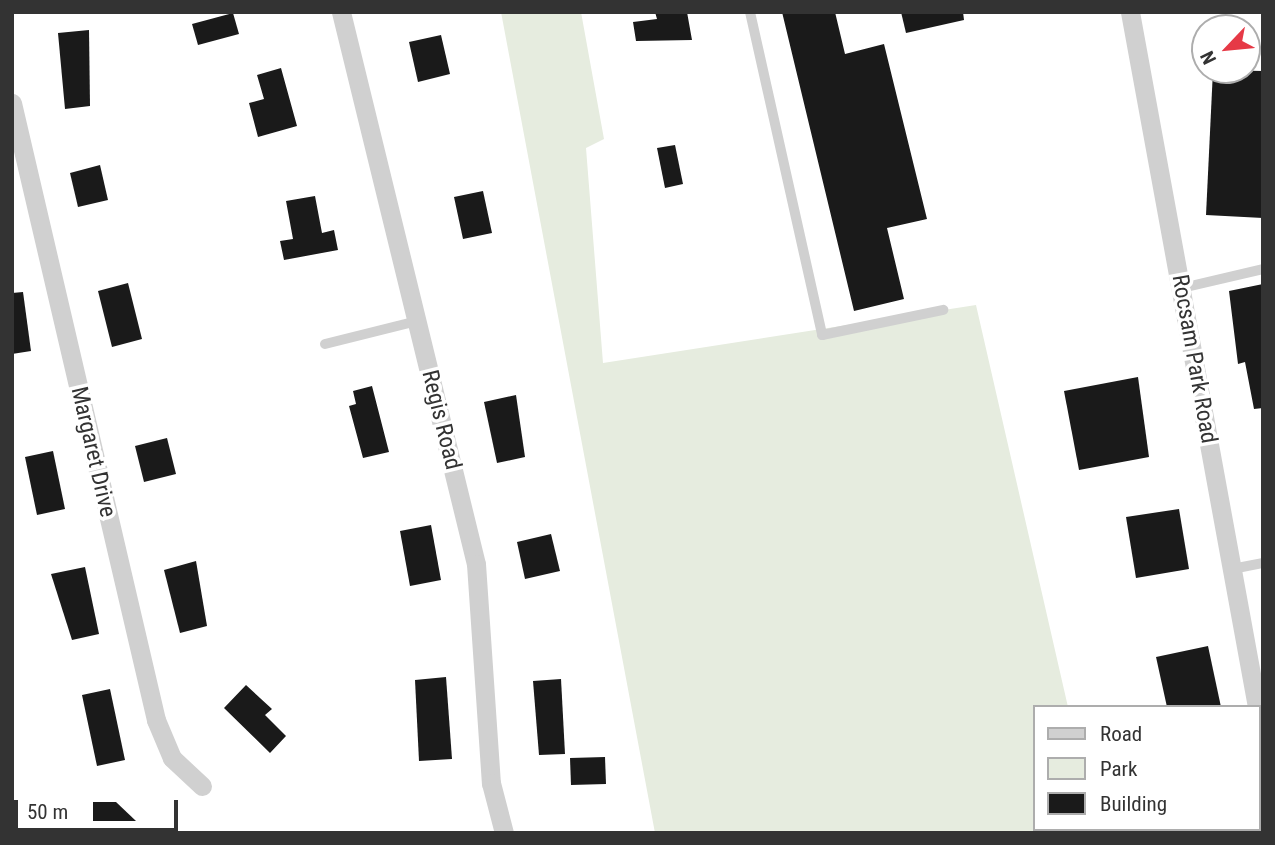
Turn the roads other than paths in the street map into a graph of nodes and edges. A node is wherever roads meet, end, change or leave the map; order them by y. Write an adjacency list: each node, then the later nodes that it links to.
1 (341, 12): 8 (street, Regis Road)
2 (750, 12): 7 (lane)
3 (1130, 12): 6 (street, Rocsam Park Road)
4 (12, 103): 13 (street, Margaret Drive)
5 (1263, 269): 6 (lane)
6 (1182, 288): 11 (street, Rocsam Park Road)
7 (943, 310)
8 (417, 321): 9 (lane); 14 (street, Regis Road)
9 (325, 345)
10 (1263, 563): 11 (lane)
11 (1232, 569): 12 (street, Rocsam Park Road)
12 (1256, 705)
13 (202, 786)
14 (504, 833)

